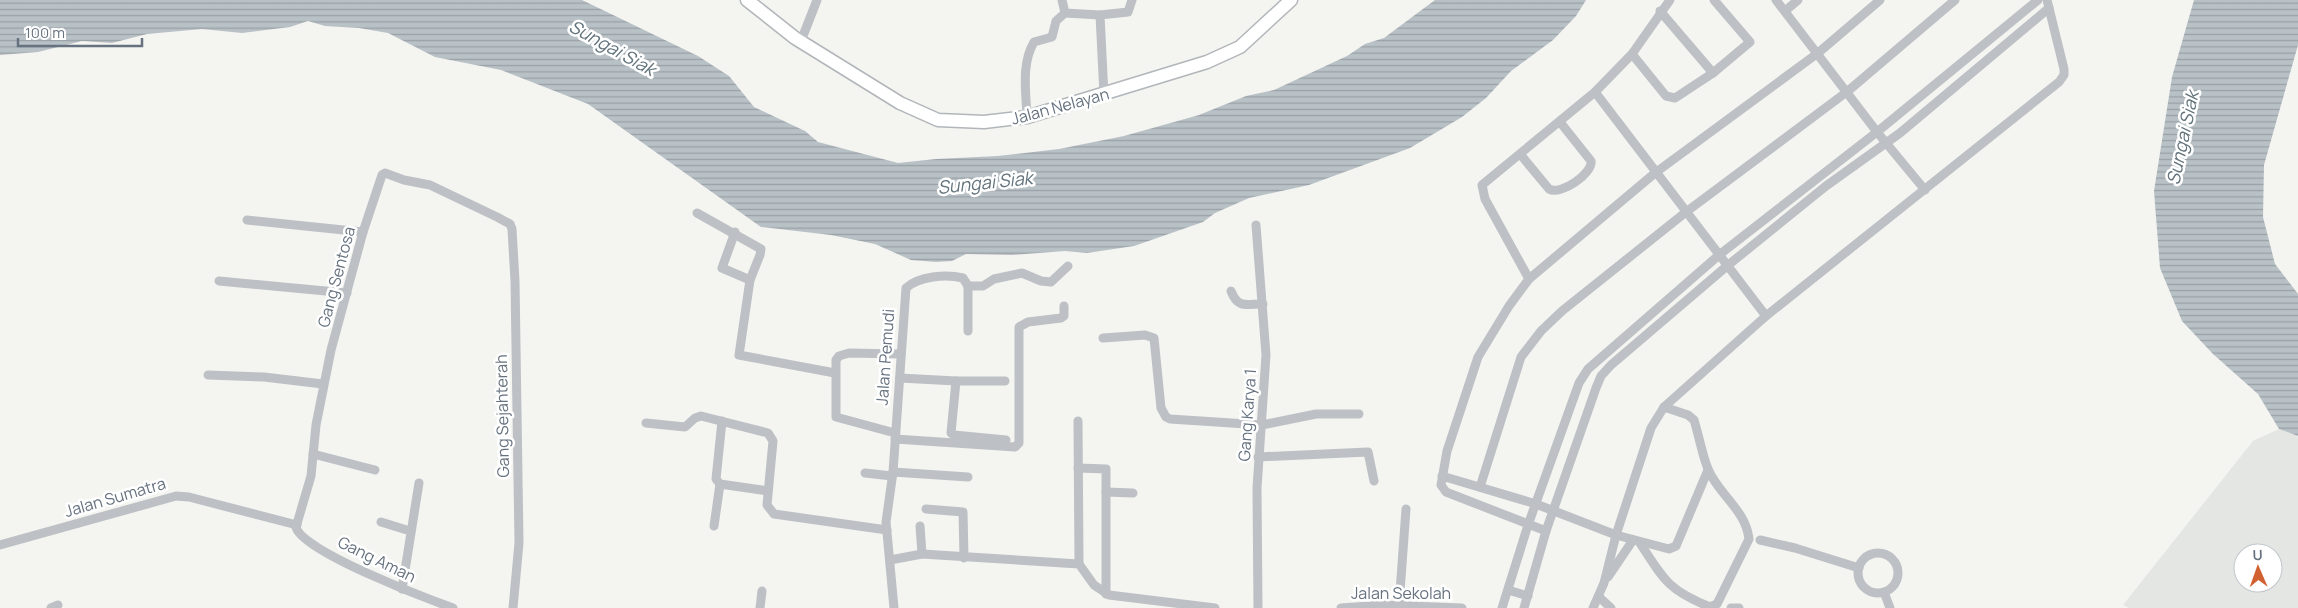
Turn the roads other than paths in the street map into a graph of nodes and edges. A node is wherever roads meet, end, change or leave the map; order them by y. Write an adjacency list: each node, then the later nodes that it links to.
1 (747, 0): 18 (main road, Jalan Nelayan)
2 (817, 0): 18 (street)
3 (1062, 0): 16 (street)
4 (1132, 0): 17 (street)
5 (1291, 0): 24 (main road, Jalan Nelayan)
6 (1670, 0): 14 (street)
7 (1714, 0): 21 (street)
8 (1776, 0): 15 (street)
9 (1798, 0): 15 (street)
10 (1880, 0): 19 (street)
11 (1955, 0): 23 (street)
12 (2038, 0): 27 (street)
13 (2048, 4): 28 (street); 31 (street)
14 (1660, 11): 20 (street); 21 (street)
15 (1785, 11): 19 (street)
16 (1065, 12): 17 (street); 25 (street)
17 (1100, 15): 24 (street)
18 (801, 41): 25 (main road, Jalan Nelayan)
19 (1818, 53): 23 (street); 30 (street)
20 (1632, 54): 21 (street); 22 (street)
21 (1713, 72)
22 (1595, 92): 26 (street); 30 (street)
23 (1848, 92): 27 (street); 32 (street)
24 (1104, 95): 25 (main road, Jalan Nelayan)
25 (1027, 117)
26 (1560, 122): 29 (street); 29 (street)
27 (1877, 132): 28 (street); 39 (street)
28 (1887, 143): 31 (street); 41 (street)
29 (1520, 154): 42 (street)
30 (1655, 173): 32 (street); 42 (street)
31 (1925, 190): 50 (street)
32 (1686, 212): 39 (street); 82 (street)
33 (697, 214): 38 (street)
34 (247, 220): 37 (street)
35 (510, 224): 37 (street, Gang Sentosa); 117 (street, Gang Sejahterah)
36 (1256, 225): 48 (street, Gang Karya 1)
37 (363, 232): 47 (street, Gang Sentosa)
38 (735, 232): 44 (street); 44 (street)
39 (1719, 255): 41 (street); 54 (street)
40 (1068, 266): 45 (street)
41 (1728, 266): 50 (street); 57 (street)
42 (1529, 279): 77 (street)
43 (219, 280): 47 (street)
44 (750, 280): 55 (street)
45 (968, 286): 51 (street); 53 (street, Jalan Pemudi)
46 (1231, 291): 48 (street)
47 (347, 292): 61 (street, Gang Sentosa)
48 (1263, 304): 67 (street, Gang Karya 1)
49 (1064, 306): 68 (street)
50 (1766, 316): 62 (street)
51 (968, 330)
52 (1104, 338): 67 (street)
53 (901, 354): 55 (street); 58 (street, Jalan Pemudi)
54 (1588, 369): 57 (street); 86 (street)
55 (835, 373): 68 (street)
56 (208, 375): 61 (street)
57 (1601, 376): 89 (street)
58 (900, 378): 59 (street); 68 (street, Jalan Pemudi)
59 (956, 381): 60 (street); 69 (street)
60 (1005, 381)
61 (323, 384): 70 (street, Gang Sentosa)
62 (1664, 407): 74 (street); 98 (street)
63 (1359, 414): 67 (street)
64 (722, 421): 66 (street); 81 (street); 83 (street)
65 (1078, 421): 72 (street)
66 (646, 423)
67 (1262, 425): 71 (street, Gang Karya 1)
68 (895, 436): 76 (street, Jalan Pemudi)
69 (1006, 440)
70 (313, 454): 73 (street); 91 (street, Gang Sentosa)
71 (1258, 456): 79 (street); 122 (street, Gang Karya 1)
72 (1078, 468): 84 (street); 105 (street)
73 (375, 470)
74 (1708, 470): 100 (street); 100 (street)
75 (864, 473): 76 (street)
76 (892, 474): 78 (street); 95 (street, Jalan Pemudi)
77 (1442, 476): 82 (street); 92 (street)
78 (968, 477)
79 (1374, 480)
80 (419, 484): 96 (street)
81 (720, 484): 83 (street); 93 (street)
82 (1480, 487): 86 (street)
83 (768, 491): 95 (street)
84 (1106, 492): 85 (street); 112 (street)
85 (1133, 494)
86 (1536, 504): 89 (street); 92 (street)
87 (926, 509): 103 (street)
88 (1406, 509): 115 (street)
89 (1554, 510): 97 (street); 98 (street)
90 (381, 522): 96 (street)
91 (297, 525): 101 (street, Jalan Sumatra); 108 (street, Gang Aman)
92 (1528, 525): 97 (street); 109 (street)
93 (714, 526)
94 (920, 526): 102 (street)
95 (887, 530): 104 (street, Jalan Pemudi)
96 (410, 531): 108 (street)
97 (1546, 531): 113 (street)
98 (1616, 535): 100 (street); 107 (street)
99 (1760, 540): 106 (street)
100 (1637, 541): 107 (street)
101 (0, 545)
102 (922, 554): 103 (street); 104 (street)
103 (964, 558): 105 (street)
104 (890, 560): 119 (street, Jalan Pemudi)
105 (1078, 564): 112 (street)
106 (1859, 568): 111 (street); 111 (street)
107 (1604, 583): 114 (street)
108 (402, 589): 116 (street, Gang Aman)
109 (1508, 590): 113 (street); 125 (street)
110 (762, 591): 118 (street)
111 (1884, 592): 131 (street)
112 (1106, 594): 120 (street)
113 (1528, 596): 126 (street)
114 (1599, 597): 127 (street); 128 (street)
115 (1400, 606): 123 (street, Jalan Sekolah); 124 (street, Jalan Sekolah)
116 (453, 608)
117 (513, 608)
118 (760, 608)
119 (894, 608)
120 (1194, 608): 121 (street)
121 (1215, 608)
122 (1258, 608)
123 (1341, 608)
124 (1462, 608)
125 (1502, 608)
126 (1524, 608)
127 (1593, 608)
128 (1611, 608)
129 (1731, 608): 130 (street)
130 (1739, 608)
131 (1890, 608)

